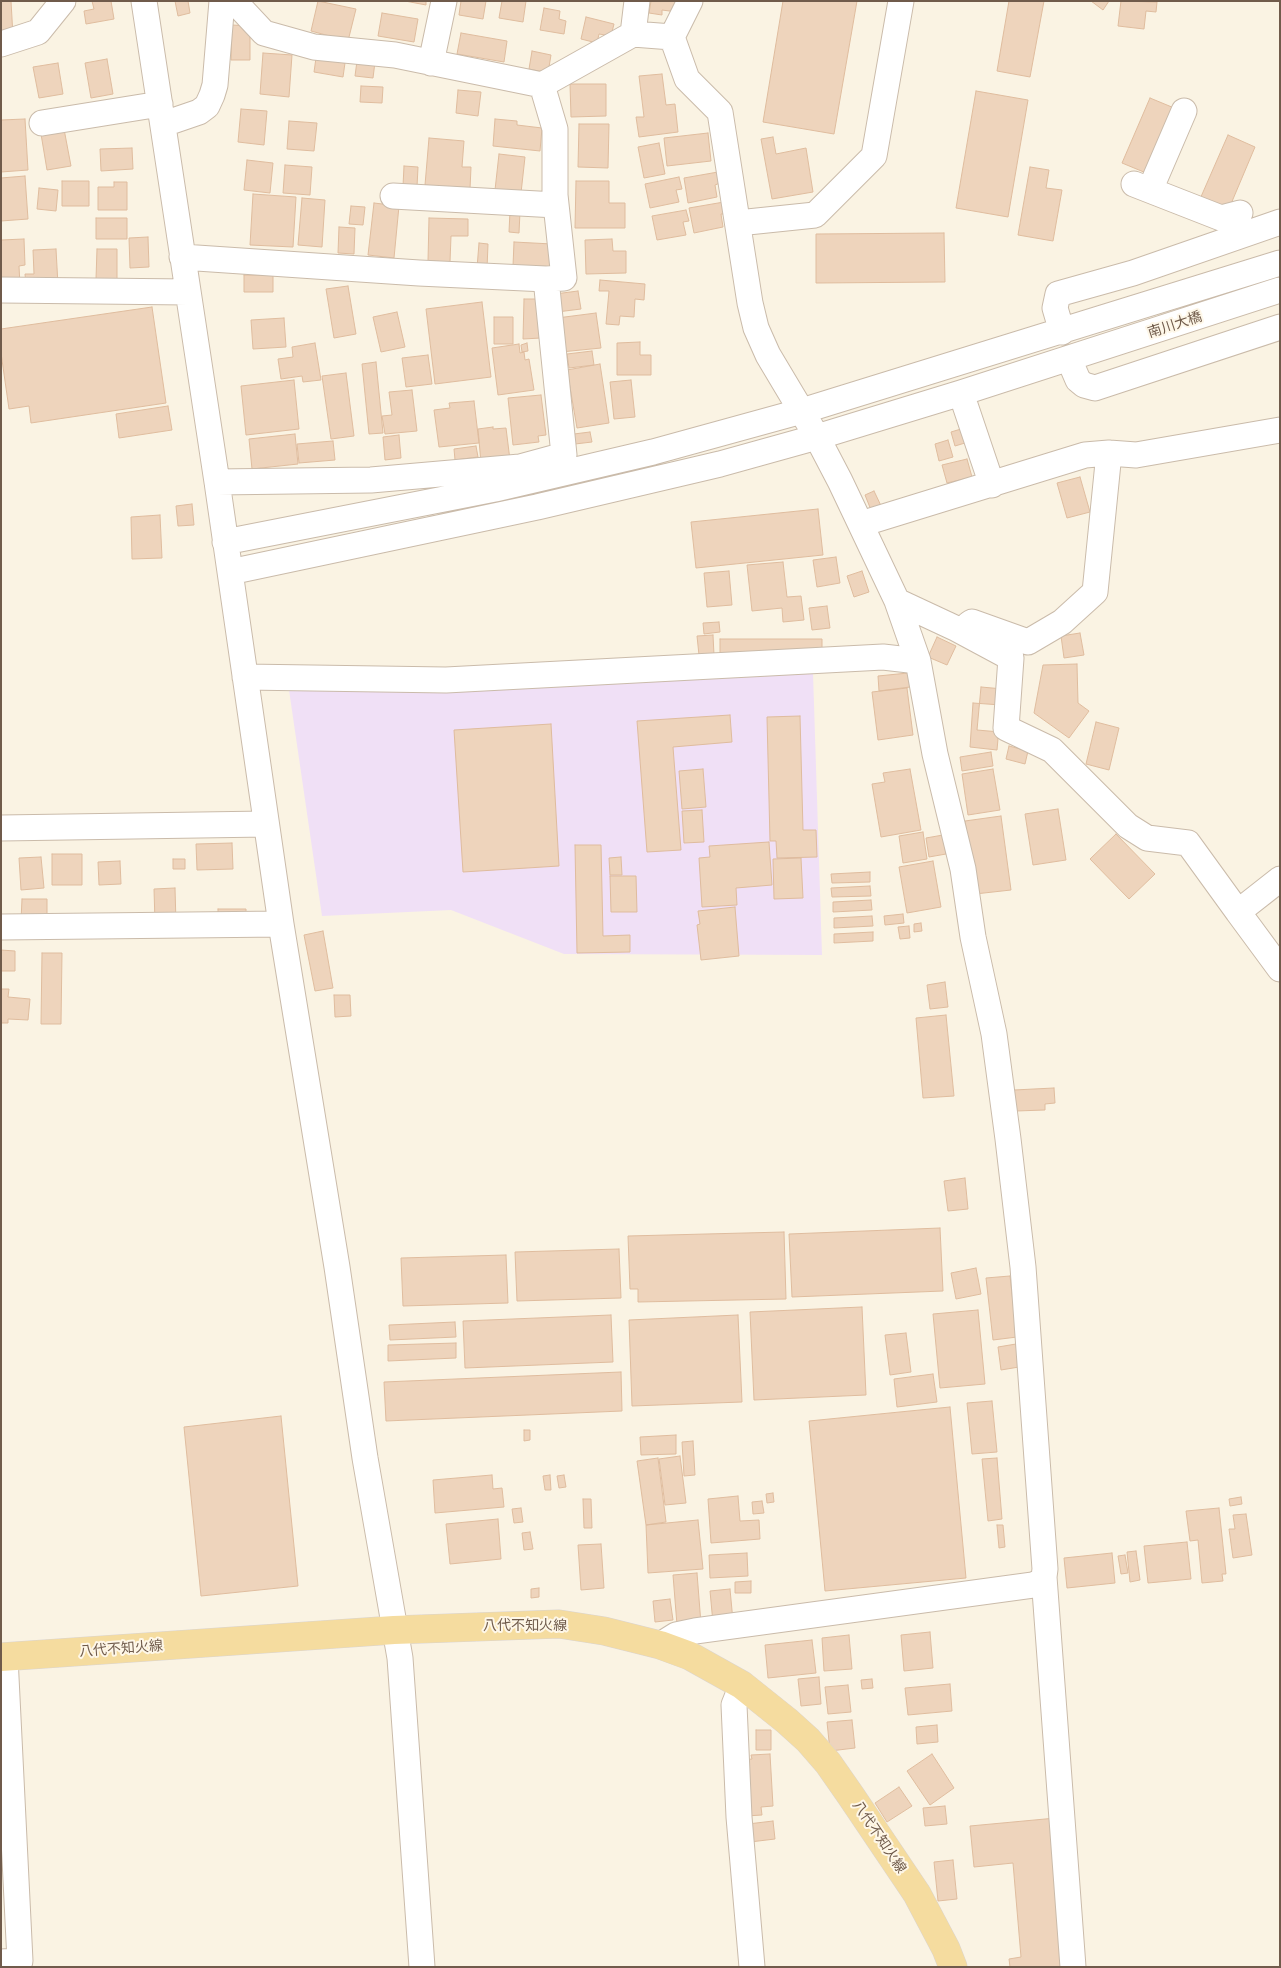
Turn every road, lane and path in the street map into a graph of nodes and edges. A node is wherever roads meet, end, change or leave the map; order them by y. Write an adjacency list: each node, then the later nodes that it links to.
1 (63, 1): 11 (street)
2 (144, 1): 15 (street)
3 (222, 1): 15 (street)
4 (234, 1): 12 (street)
5 (444, 1): 12 (street)
6 (636, 1): 9 (street)
7 (690, 1): 10 (street)
8 (901, 1): 21 (street)
9 (633, 34): 10 (street); 13 (street)
10 (672, 37): 21 (street)
11 (1, 44)
12 (431, 63): 13 (street)
13 (542, 85): 18 (street)
14 (1184, 111): 19 (street)
15 (162, 114): 16 (street); 22 (street)
16 (42, 123)
17 (393, 196): 18 (street)
18 (556, 205): 24 (street)
19 (1245, 214): 20 (street); 29 (street)
20 (1280, 222)
21 (738, 223): 32 (street)
22 (182, 257): 24 (street); 27 (street)
23 (1280, 263): 29 (street)
24 (546, 279): 36 (street)
25 (1, 290): 27 (street)
26 (1280, 290): 30 (street, 南川大橋)
27 (188, 292): 38 (street)
28 (1280, 327): 30 (street)
29 (1062, 332): 32 (street)
30 (1070, 360): 31 (street, 南川大橋)
31 (961, 394): 34 (street, 南川大橋); 39 (street)
32 (802, 411): 34 (street); 36 (street)
33 (1280, 430): 35 (street)
34 (817, 437): 40 (street); 42 (street, 南川大橋)
35 (1109, 453): 39 (street); 44 (street)
36 (566, 464): 37 (street)
37 (496, 479): 38 (street); 41 (street)
38 (217, 482): 41 (street)
39 (992, 485): 40 (street)
40 (861, 524): 43 (street)
41 (225, 542): 42 (street)
42 (230, 572): 46 (street)
43 (897, 601): 44 (street); 45 (street)
44 (957, 629): 50 (street)
45 (918, 661): 46 (street); 54 (street)
46 (245, 676): 47 (street)
47 (266, 824): 48 (street); 51 (street)
48 (1, 828)
49 (1280, 879): 50 (street)
50 (1238, 912): 53 (street)
51 (281, 924): 52 (street); 55 (street)
52 (1, 927)
53 (1280, 969)
54 (1044, 1578): 56 (street); 63 (street)
55 (394, 1630): 56 (main road, 八代不知火線); 57 (main road, 八代不知火線); 60 (street)
56 (660, 1645): 58 (main road, 八代不知火線)
57 (3, 1657): 59 (street)
58 (742, 1685): 61 (street); 62 (main road, 八代不知火線)
59 (1, 1962)
60 (422, 1967)
61 (752, 1967)
62 (953, 1967)
63 (1073, 1967)

